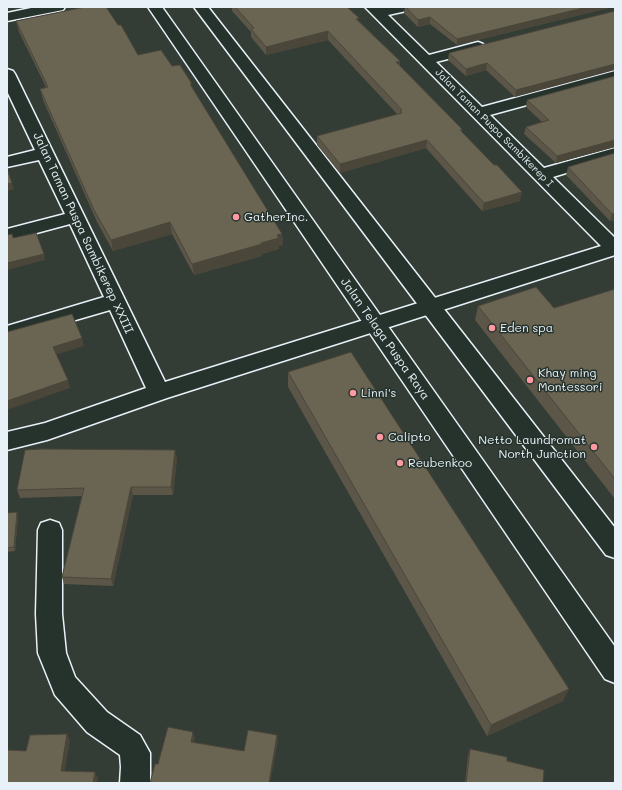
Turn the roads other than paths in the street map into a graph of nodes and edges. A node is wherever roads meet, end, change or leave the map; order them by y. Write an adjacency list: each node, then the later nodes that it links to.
1 (58, 7): 6 (street)
2 (155, 7): 22 (street, Jalan Telaga Puspa Raya)
3 (201, 7): 21 (street)
4 (406, 7): 5 (street)
5 (375, 10): 8 (street, Jalan Taman Puspa Sambikerep I)
6 (7, 17)
7 (494, 43): 8 (street)
8 (425, 60): 12 (street, Jalan Taman Puspa Sambikerep I)
9 (7, 74): 11 (street, Jalan Taman Puspa Sambikerep XXIII)
10 (615, 76): 12 (street)
11 (12, 96): 13 (street, Jalan Taman Puspa Sambikerep XXIII)
12 (478, 113): 16 (street, Jalan Taman Puspa Sambikerep I)
13 (45, 153): 15 (street); 17 (street, Jalan Taman Puspa Sambikerep XXIII)
14 (615, 153): 16 (street)
15 (7, 162)
16 (541, 175): 19 (street, Jalan Taman Puspa Sambikerep I)
17 (76, 217): 18 (street); 20 (street, Jalan Taman Puspa Sambikerep XXIII)
18 (7, 235)
19 (615, 249): 21 (street)
20 (115, 301): 23 (street); 24 (street, Jalan Taman Puspa Sambikerep XXIII)
21 (431, 306): 22 (street); 27 (street)
22 (375, 324): 24 (street); 28 (street, Jalan Telaga Puspa Raya)
23 (7, 333)
24 (159, 392): 25 (street)
25 (7, 441)
26 (50, 530): 29 (street)
27 (615, 547)
28 (615, 670)
29 (135, 783)

